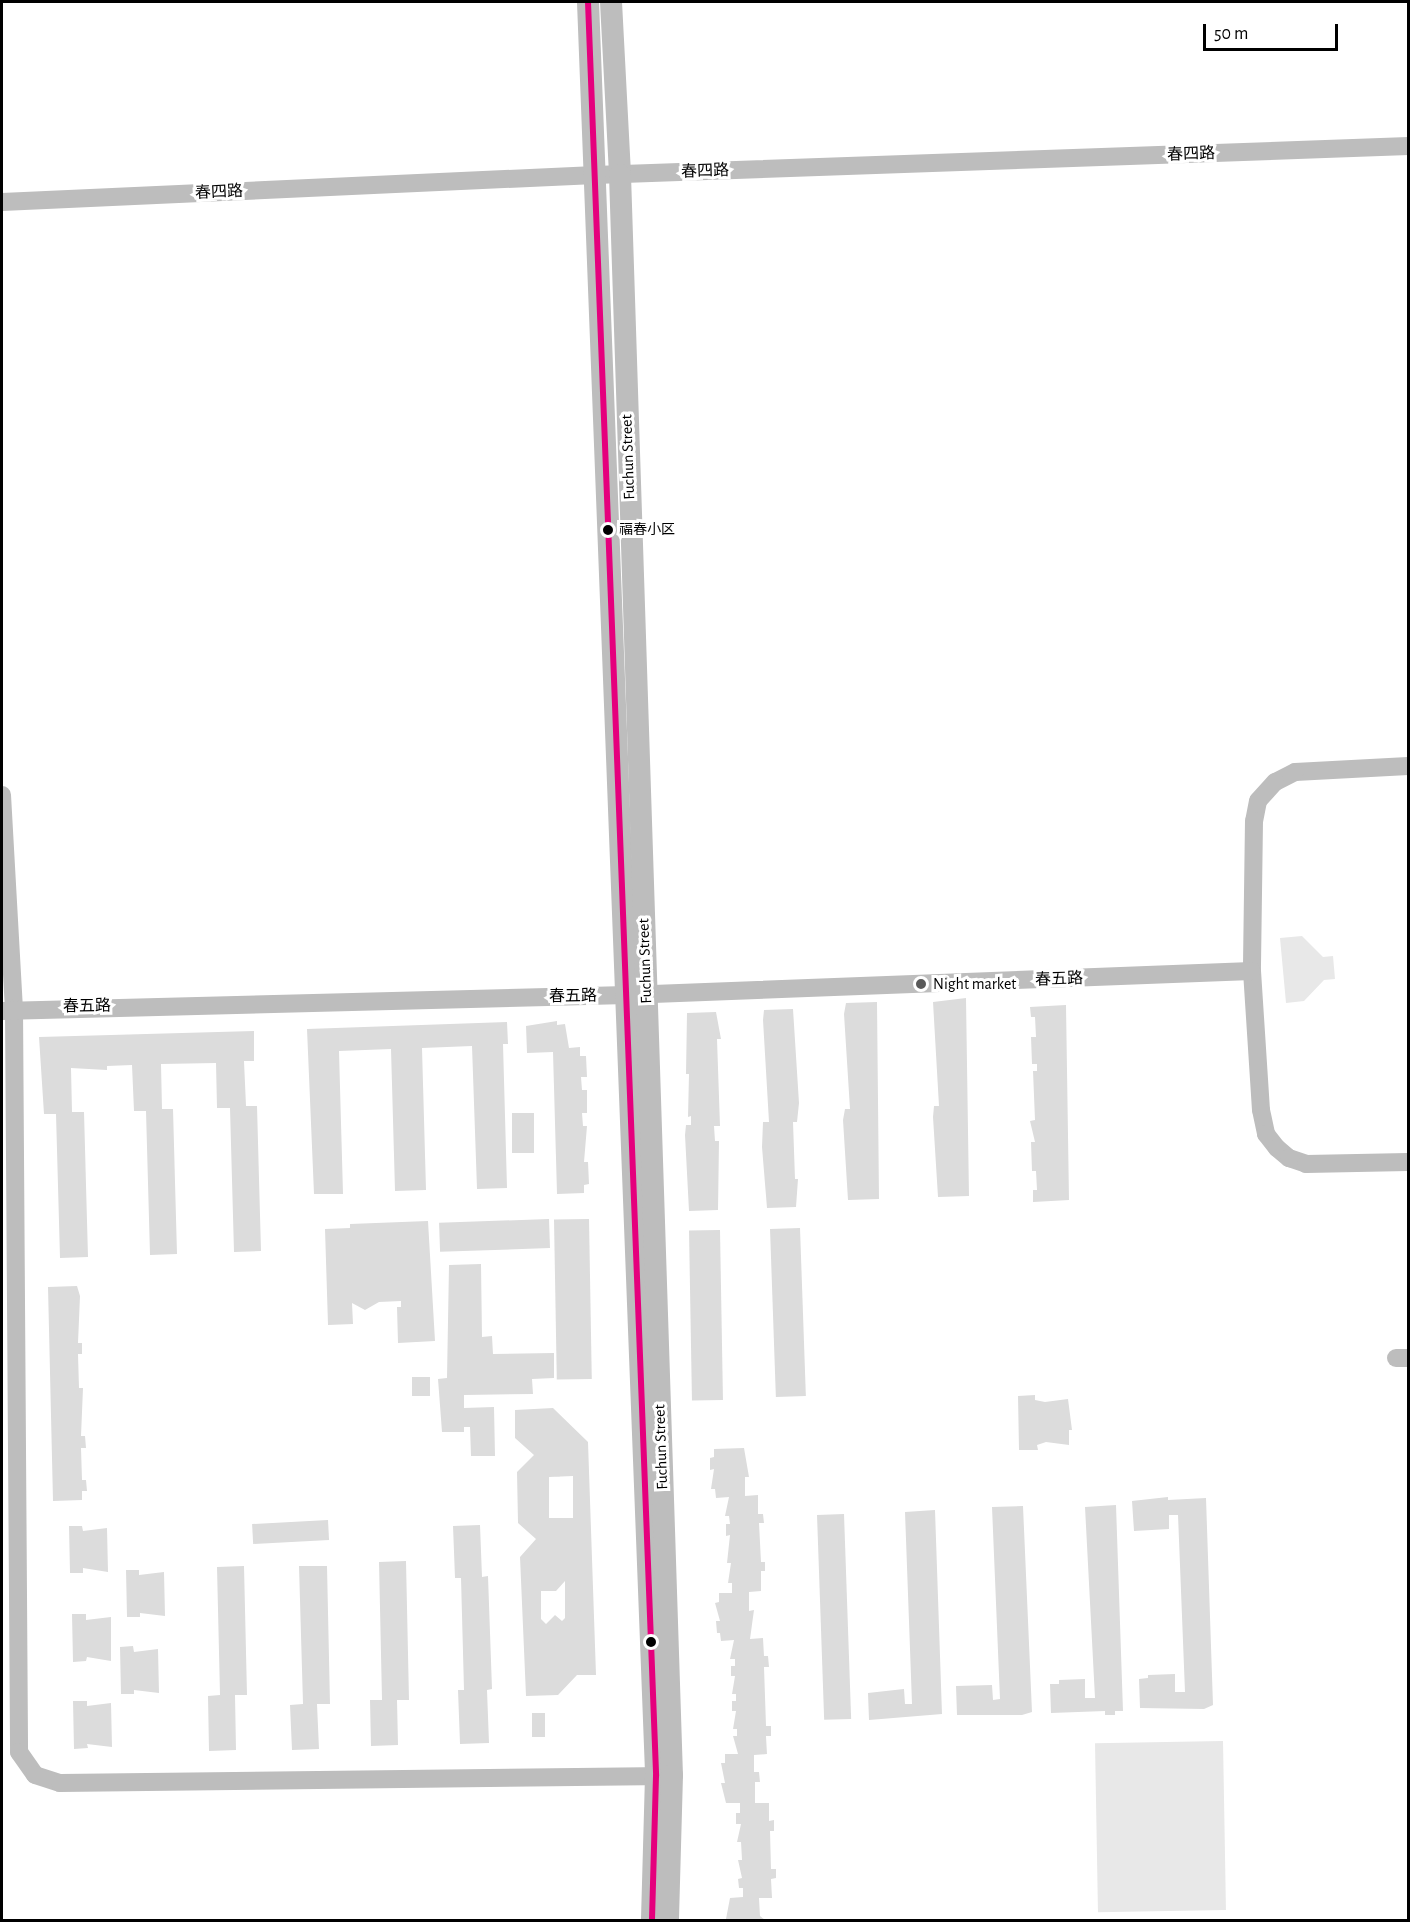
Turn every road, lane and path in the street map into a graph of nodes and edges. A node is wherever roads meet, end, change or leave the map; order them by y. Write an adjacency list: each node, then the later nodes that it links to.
1 (588, 2): 4 (main road)
2 (611, 2): 5 (main road, Fuchun Street)
3 (1408, 146): 5 (street, 春四路)
4 (595, 175): 5 (street, 春四路); 6 (street, 春四路); 10 (main road)
5 (620, 175): 10 (main road, Fuchun Street)
6 (2, 202)
7 (1408, 766): 9 (street)
8 (2, 795): 11 (street)
9 (1252, 971): 10 (street, 春五路); 12 (street)
10 (636, 994): 11 (street, 春五路); 14 (main road)
11 (8, 1009): 13 (street)
12 (1408, 1162)
13 (10, 1754): 14 (street)
14 (664, 1776): 15 (main road); 16 (main road)
15 (652, 1920)
16 (668, 1920)

